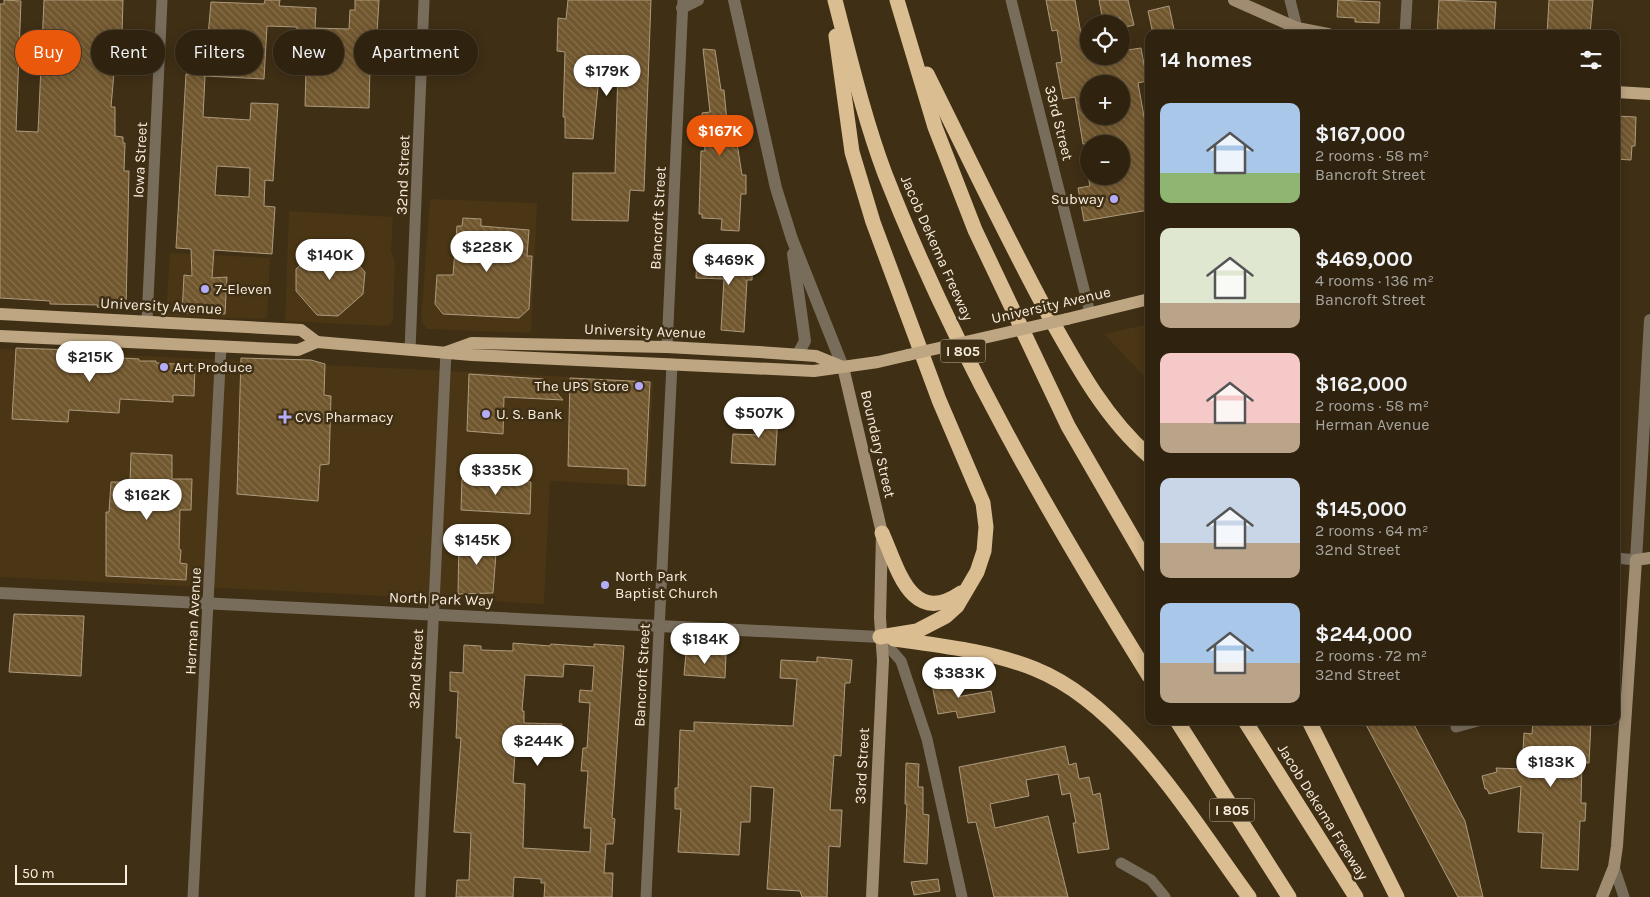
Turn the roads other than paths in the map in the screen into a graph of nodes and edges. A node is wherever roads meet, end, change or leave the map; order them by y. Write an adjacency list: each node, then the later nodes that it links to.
1 (162, 0): 24 (street, Iowa Street)
2 (424, 0): 29 (street, 32nd Street)
3 (698, 0): 12 (street)
4 (734, 0): 19 (street, Boundary Street)
5 (831, 0): 40 (highway)
6 (835, 0): 46 (highway, Jacob Dekema Freeway / I 805)
7 (897, 0): 16 (highway)
8 (1011, 0): 21 (street, 33rd Street)
9 (1234, 0): 13 (main road)
10 (1290, 0): 14 (street)
11 (1407, 0): 15 (street)
12 (683, 4): 28 (street, Bancroft Street)
13 (1295, 30)
14 (1298, 30)
15 (1405, 30)
16 (907, 34): 34 (highway); 38 (highway)
17 (1620, 92): 18 (main road)
18 (1650, 94)
19 (792, 239): 31 (street); 33 (street, Boundary Street)
20 (1145, 300): 21 (main road, University Avenue)
21 (1090, 312): 33 (main road, University Avenue, bridge)
22 (0, 314): 24 (main road, University Avenue)
23 (1650, 320): 39 (street)
24 (148, 322): 26 (main road, University Avenue)
25 (0, 336): 27 (main road, University Avenue)
26 (317, 342): 27 (main road, University Avenue); 29 (main road, University Avenue)
27 (221, 346): 42 (street, Herman Avenue)
28 (667, 347): 30 (main road, University Avenue); 31 (main road, University Avenue)
29 (410, 350): 30 (main road, University Avenue)
30 (446, 352): 32 (main road, University Avenue); 43 (street, 32nd Street)
31 (798, 354): 33 (main road, University Avenue)
32 (672, 364): 33 (main road, University Avenue); 44 (street, Bancroft Street)
33 (843, 367): 35 (main road, Boundary Street)
34 (1145, 452)
35 (882, 533): 40 (highway); 45 (main road, Boundary Street)
36 (1620, 558): 39 (street)
37 (1650, 558): 39 (main road)
38 (1145, 559)
39 (1636, 560): 53 (main road)
40 (967, 590): 45 (highway)
41 (0, 593): 42 (street, North Park Way)
42 (209, 604): 43 (street, North Park Way); 54 (street, Herman Avenue)
43 (433, 616): 44 (street, North Park Way); 55 (street, 32nd Street)
44 (659, 624): 45 (street, North Park Way); 56 (street, Bancroft Street)
45 (880, 637): 57 (main road, 33rd Street); 58 (street); 60 (highway)
46 (1145, 670)
47 (1180, 725): 61 (highway, I 805)
48 (1248, 725): 62 (highway, Jacob Dekema Freeway)
49 (1311, 725): 63 (highway)
50 (1463, 725): 51 (street)
51 (1456, 727)
52 (1121, 864): 59 (street)
53 (1614, 867): 64 (main road); 65 (street)
54 (193, 897)
55 (420, 897)
56 (646, 897)
57 (872, 897)
58 (962, 897)
59 (1165, 897)
60 (1249, 897)
61 (1289, 897)
62 (1356, 897)
63 (1397, 897)
64 (1602, 897)
65 (1624, 897)

